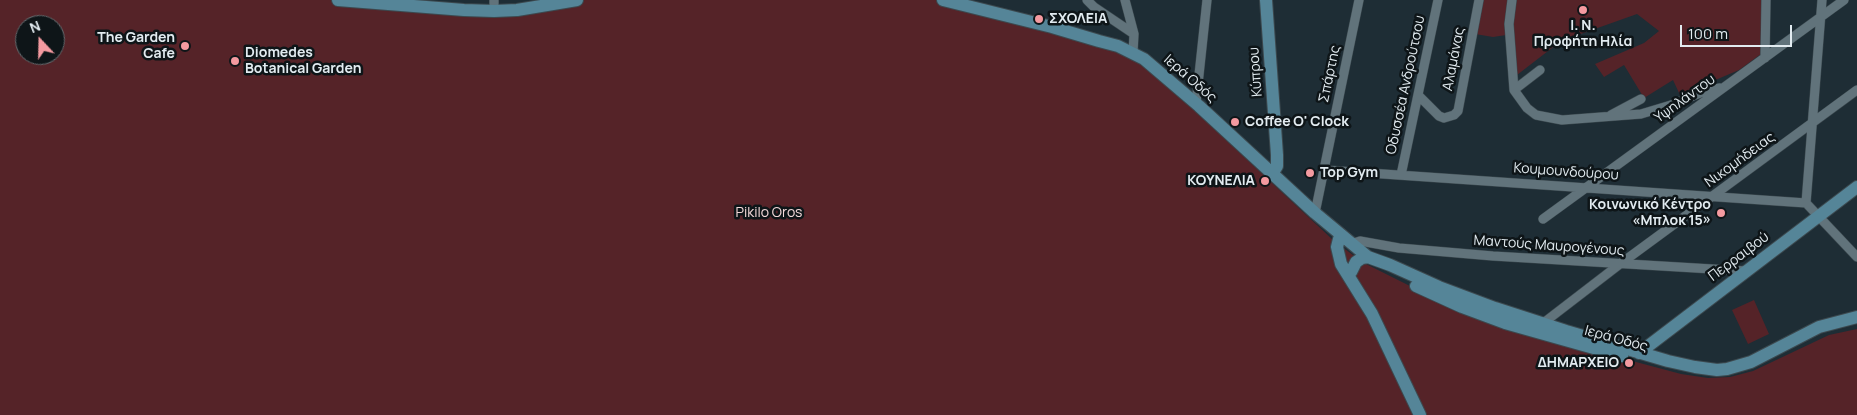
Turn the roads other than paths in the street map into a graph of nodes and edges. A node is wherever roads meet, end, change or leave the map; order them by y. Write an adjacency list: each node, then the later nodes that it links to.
1 (338, 0): 16 (main road)
2 (577, 0): 15 (main road)
3 (943, 0): 19 (main road, Ιερά Οδός)
4 (1087, 0): 18 (street)
5 (1125, 0): 18 (street)
6 (1207, 0): 27 (street)
7 (1266, 0): 30 (main road, Κύπρου)
8 (1359, 0): 32 (street, Σπάρτης)
9 (1438, 0): 25 (street, Οδυσσέα Ανδρούτσου)
10 (1479, 0): 25 (street, Αλαμάνας)
11 (1512, 0): 23 (street)
12 (1766, 0): 20 (street)
13 (1822, 0): 17 (street)
14 (1844, 0): 17 (street, Υψηλάντου)
15 (520, 5): 16 (main road)
16 (494, 6)
17 (1820, 17): 20 (street, Υψηλάντου); 29 (street)
18 (1134, 34): 19 (street)
19 (1133, 53): 27 (main road, Ιερά Οδός)
20 (1765, 58): 22 (street, Υψηλάντου)
21 (1540, 70): 23 (street)
22 (1725, 87): 28 (street); 35 (street, Υψηλάντου)
23 (1514, 90): 28 (street)
24 (1857, 90): 29 (street, Νικομήδειας)
25 (1418, 95): 34 (street, Οδυσσέα Ανδρούτσου)
26 (1641, 99): 28 (street)
27 (1196, 103): 31 (main road, Ιερά Οδός)
28 (1607, 117)
29 (1811, 125): 37 (street, Νικομήδειας); 38 (street)
30 (1275, 142): 31 (main road); 33 (main road, Κύπρου)
31 (1261, 163): 33 (main road, Ιερά Οδός)
32 (1324, 170): 34 (street, Κουμουνδούρου); 39 (street, Σπάρτης)
33 (1272, 174): 39 (main road, Ιερά Οδός)
34 (1401, 175): 35 (street, Κουμουνδούρου)
35 (1587, 187): 37 (street, Κουμουνδούρου); 41 (street, Υψηλάντου)
36 (1857, 187): 40 (main road, Περραιβού)
37 (1713, 196): 38 (street, Κουμουνδούρου); 45 (street, Νικομήδειας)
38 (1806, 203): 40 (street)
39 (1314, 213): 42 (main road, Ιερά Οδός)
40 (1818, 216): 43 (street); 46 (main road, Περραιβού)
41 (1543, 219)
42 (1347, 240): 44 (main road, Ιερά Οδός); 45 (street, Μαντούς Μαυρογένους); 47 (main road); 48 (main road)
43 (1857, 257)
44 (1371, 259): 47 (main road); 50 (main road, Ιερά Οδός); 51 (main road, Ιερά Οδός)
45 (1620, 264): 46 (street, Μαντούς Μαυρογένους); 50 (street, Νικομήδειας)
46 (1746, 271): 52 (main road, Περραιβού)
47 (1351, 272): 48 (main road)
48 (1363, 298): 53 (main road)
49 (1857, 317): 52 (main road, Ιερά Οδός)
50 (1542, 324): 52 (main road, Ιερά Οδός)
51 (1857, 325)
52 (1639, 353)
53 (1420, 415)

